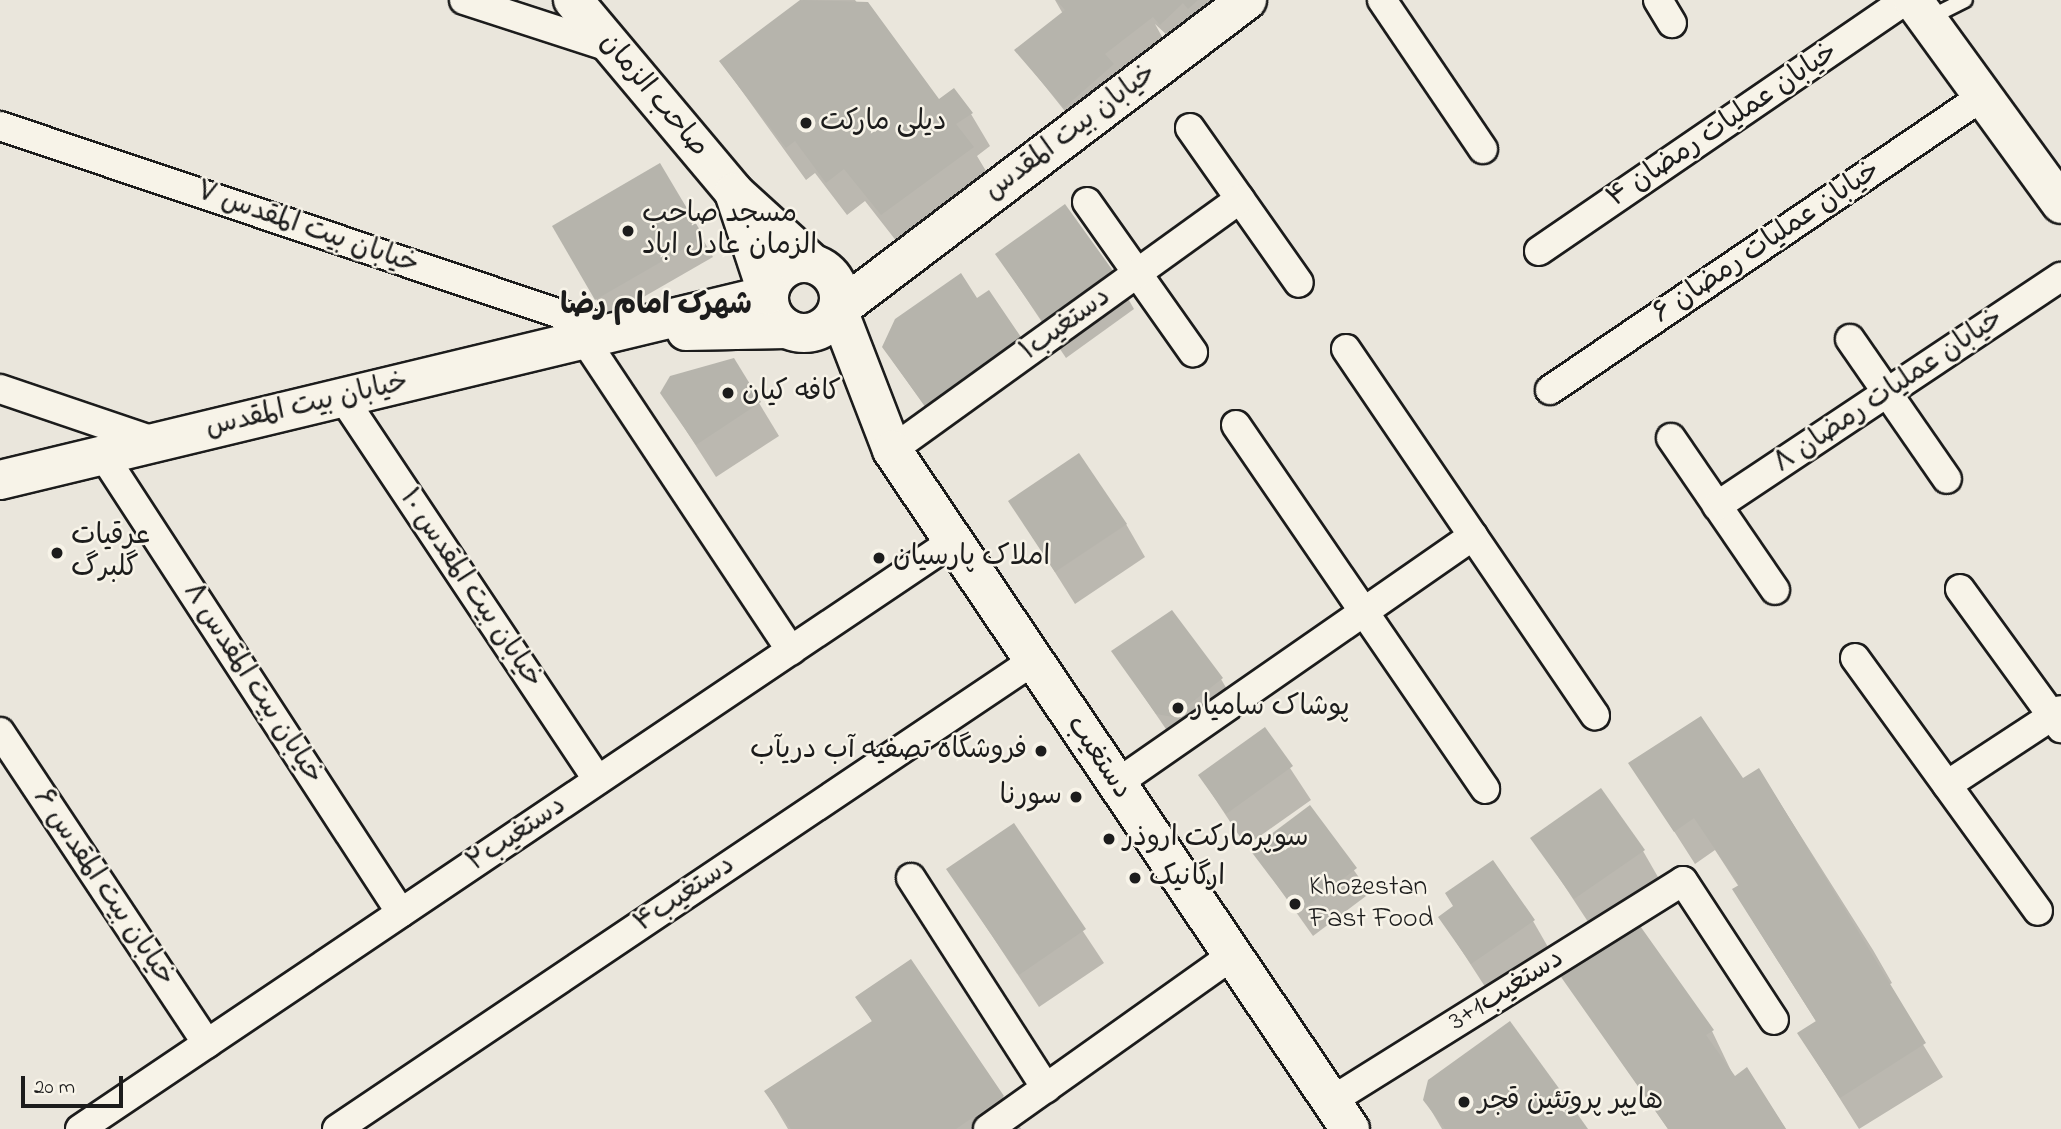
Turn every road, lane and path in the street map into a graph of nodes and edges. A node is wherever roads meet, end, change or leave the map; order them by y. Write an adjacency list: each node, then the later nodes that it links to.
1 (464, 0): 7 (street)
2 (573, 0): 7 (street, صاحب الزمان)
3 (1247, 0): 17 (street, خیابان بیت المقدس)
4 (1382, 0): 11 (street)
5 (1965, 0): 6 (lane)
6 (1916, 6): 8 (street); 16 (street, خیابان عملیات رمضان ۴)
7 (612, 48): 12 (street, صاحب الزمان)
8 (1983, 96): 15 (street); 30 (street, خیابان عملیات رمضان ۶)
9 (0, 126): 25 (street, خیابان بیت المقدس ۷)
10 (1190, 128): 13 (street)
11 (1483, 149)
12 (734, 192): 18 (street); 22 (street)
13 (1240, 199): 19 (street, دستغیب۱); 21 (street)
14 (1087, 202): 19 (street)
15 (2061, 204)
16 (1539, 251)
17 (896, 266): 18 (street); 23 (street, خیابان بیت المقدس)
18 (821, 268): 22 (street); 23 (street)
19 (1138, 273): 28 (street); 34 (street, دستغیب۱)
20 (2061, 277): 31 (street, خیابان عملیات رمضان ۸)
21 (1298, 283)
22 (768, 295): 24 (street); 25 (street, خیابان بیت المقدس)
23 (838, 310): 24 (street, خیابان بیت المقدس); 34 (street)
24 (796, 331): 25 (street, خیابان بیت المقدس); 34 (street)
25 (599, 336): 32 (street, خیابان بیت المقدس); 46 (street)
26 (1850, 339): 31 (street)
27 (1346, 349): 41 (street)
28 (1194, 352)
29 (0, 389): 36 (street)
30 (1550, 390)
31 (1887, 393): 38 (street); 40 (street, خیابان عملیات رمضان ۸)
32 (343, 398): 36 (street, خیابان بیت المقدس); 52 (street, خیابان بیت المقدس ۱۰)
33 (1236, 425): 45 (street)
34 (883, 435): 42 (street, دستغیب)
35 (1671, 438): 40 (street)
36 (157, 442): 37 (street, خیابان بیت المقدس)
37 (103, 455): 39 (street, خیابان بیت المقدس); 58 (street, خیابان بیت المقدس ۸)
38 (1947, 479)
39 (0, 480)
40 (1717, 506): 44 (street)
41 (1473, 536): 45 (street); 49 (street)
42 (953, 541): 46 (street, ۲دستغیب); 48 (street, دستغیب)
43 (1960, 589): 50 (street)
44 (1775, 590)
45 (1364, 612): 53 (street); 55 (street)
46 (792, 650): 52 (street, ۲دستغیب)
47 (1855, 658): 54 (street)
48 (1033, 660): 53 (street, دستغیب); 66 (street, دستغیب۴)
49 (1595, 716)
50 (2058, 718): 54 (street)
51 (0, 732): 61 (street, خیابان بیت المقدس ۶)
52 (598, 780): 58 (street, ۲دستغیب)
53 (1116, 784): 59 (street, دستغیب)
54 (1947, 785): 57 (street)
55 (1485, 789)
56 (911, 878): 62 (street)
57 (2038, 911)
58 (401, 913): 61 (street, ۲دستغیب)
59 (1231, 956): 62 (street); 63 (street, دستغیب)
60 (1774, 1020): 63 (street, 3+1دستغیب)
61 (207, 1044): 65 (street, ۲دستغیب)
62 (1046, 1088): 64 (street)
63 (1340, 1115)
64 (1023, 1119): 67 (street)
65 (80, 1129)
66 (337, 1129)
67 (988, 1129)

